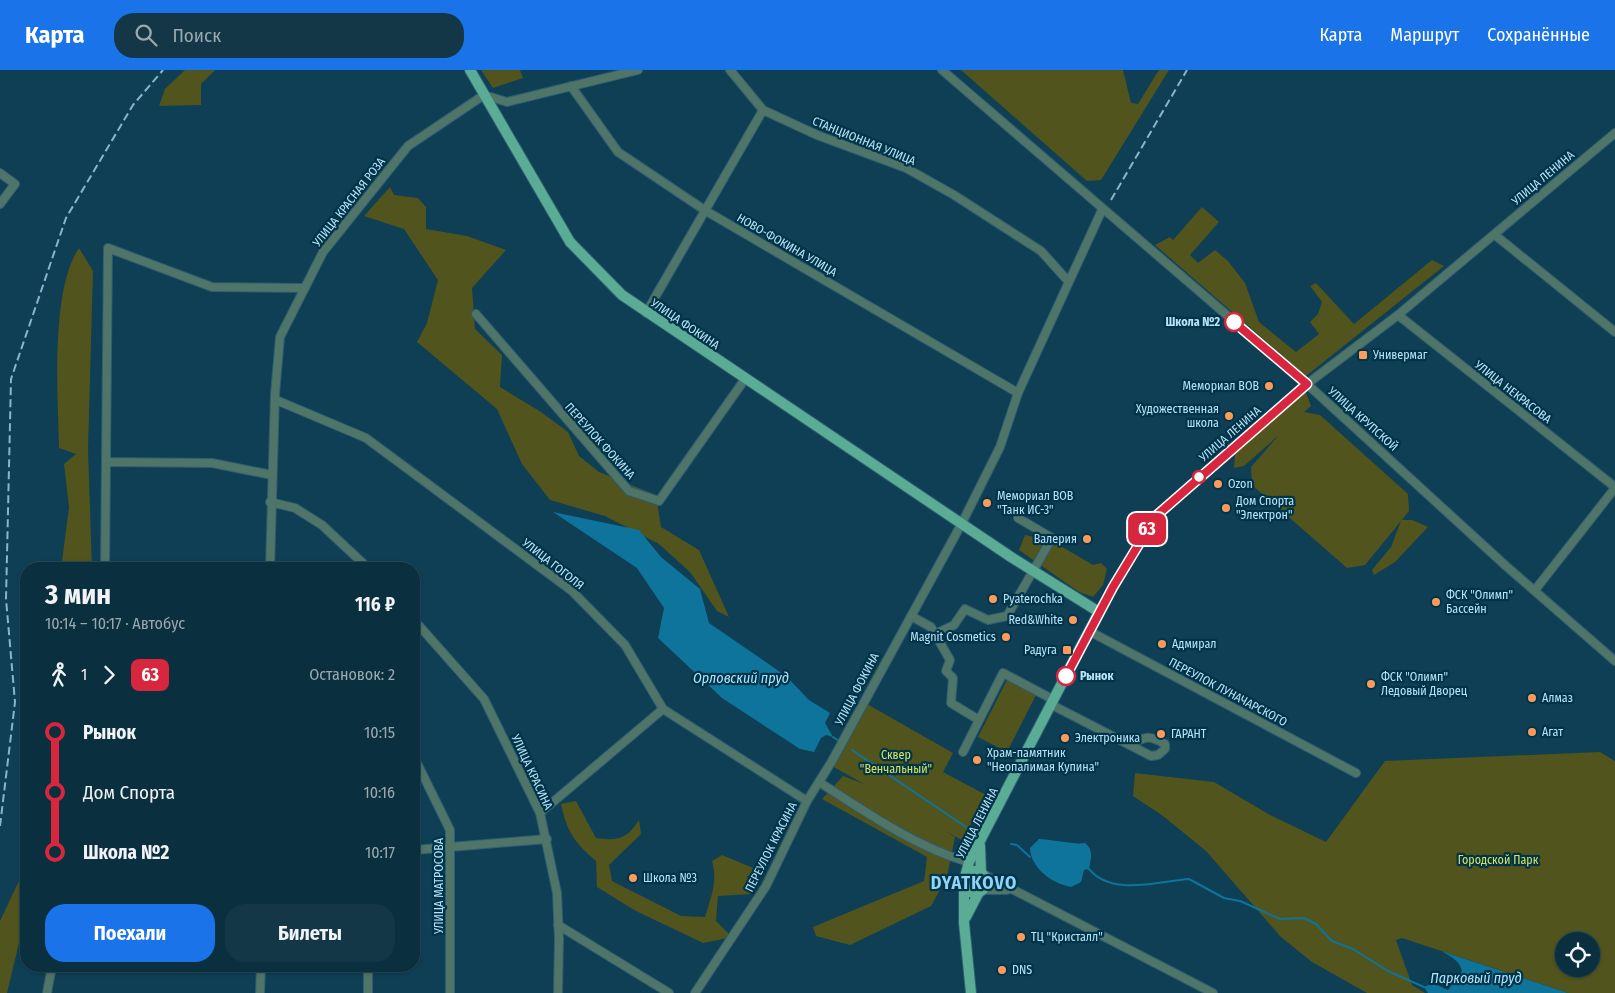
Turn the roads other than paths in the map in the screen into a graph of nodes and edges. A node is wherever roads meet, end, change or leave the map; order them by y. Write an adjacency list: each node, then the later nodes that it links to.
1 (470, 70): 6 (main road, УЛИЦА ФОКИНА)
2 (638, 70): 5 (street)
3 (730, 70): 7 (street, СТАНЦИОННАЯ УЛИЦА)
4 (942, 70): 11 (street, УЛИЦА КРУПСКОЙ)
5 (571, 86): 6 (street); 12 (street, НОВО-ФОКИНА УЛИЦА)
6 (484, 95): 15 (street, УЛИЦА КРАСНАЯ РОЗА); 16 (main road, УЛИЦА ФОКИНА)
7 (763, 110): 12 (street); 14 (street, СТАНЦИОННАЯ УЛИЦА)
8 (1615, 133): 13 (street, УЛИЦА ЛЕНИНА)
9 (0, 173): 10 (street)
10 (0, 204)
11 (1102, 210): 14 (street); 21 (street, УЛИЦА КРУПСКОЙ)
12 (706, 211): 16 (street); 22 (street, НОВО-ФОКИНА УЛИЦА)
13 (1494, 235): 18 (street, УЛИЦА ЛЕНИНА); 19 (street)
14 (1068, 281): 22 (street)
15 (305, 288): 23 (street, УЛИЦА КРАСНАЯ РОЗА); 24 (street)
16 (646, 313): 20 (main road, УЛИЦА ФОКИНА)
17 (476, 314): 20 (street, ПЕРЕУЛОК ФОКИНА)
18 (1398, 315): 21 (street, УЛИЦА ЛЕНИНА); 26 (street, УЛИЦА НЕКРАСОВА)
19 (1615, 332)
20 (745, 379): 29 (main road, УЛИЦА ФОКИНА)
21 (1307, 384): 34 (street, УЛИЦА КРУПСКОЙ); 35 (street, УЛИЦА ЛЕНИНА)
22 (1018, 393): 29 (street)
23 (276, 400): 25 (street, УЛИЦА КРАСНАЯ РОЗА); 42 (street, УЛИЦА ГОГОЛЯ)
24 (106, 462): 25 (street); 30 (street)
25 (272, 475): 27 (street, УЛИЦА КРАСНАЯ РОЗА)
26 (1615, 488): 34 (street)
27 (270, 502): 31 (street, УЛИЦА КРАСНАЯ РОЗА); 32 (street)
28 (1018, 518): 33 (street)
29 (962, 523): 33 (main road, УЛИЦА ФОКИНА); 36 (street, УЛИЦА ФОКИНА)
30 (105, 562)
31 (270, 562)
32 (362, 562)
33 (1034, 571): 35 (main road, УЛИЦА ФОКИНА); 39 (street)
34 (1535, 590): 40 (street, УЛИЦА КРУПСКОЙ)
35 (1099, 612): 38 (main road, УЛИЦА ЛЕНИНА)
36 (911, 616): 39 (street); 46 (street, УЛИЦА ФОКИНА)
37 (420, 627): 51 (street, УЛИЦА КРАСИНА)
38 (1089, 631): 41 (main road, УЛИЦА ЛЕНИНА); 48 (street, ПЕРЕУЛОК ЛУНАЧАРСКОГО)
39 (934, 634): 43 (street)
40 (1615, 661)
41 (1053, 703): 43 (street); 44 (street); 53 (main road, УЛИЦА ЛЕНИНА)
42 (662, 709): 50 (street, УЛИЦА ГОГОЛЯ); 51 (street)
43 (979, 720): 45 (street)
44 (1130, 745)
45 (963, 752)
46 (832, 760): 49 (street, ПЕРЕУЛОК КРАСИНА)
47 (420, 769): 54 (street, УЛИЦА МАТРОСОВА)
48 (1356, 773)
49 (819, 782): 50 (street, ПЕРЕУЛОК КРАСИНА); 56 (street)
50 (807, 800): 72 (street, ПЕРЕУЛОК КРАСИНА)
51 (540, 813): 52 (street, УЛИЦА КРАСИНА)
52 (547, 840): 54 (street); 62 (street, УЛИЦА КРАСИНА)
53 (981, 842): 56 (main road, УЛИЦА ЛЕНИНА); 57 (main road)
54 (451, 848): 55 (street); 69 (street, УЛИЦА МАТРОСОВА)
55 (420, 850)
56 (969, 862): 58 (main road, УЛИЦА ЛЕНИНА)
57 (980, 873): 58 (main road); 59 (street); 60 (main road)
58 (964, 880): 60 (main road); 61 (main road, УЛИЦА ЛЕНИНА)
59 (1011, 890): 60 (street); 74 (street)
60 (980, 891): 61 (main road)
61 (964, 923): 73 (main road, УЛИЦА ЛЕНИНА)
62 (558, 925): 70 (street, УЛИЦА КРАСИНА); 71 (street)
63 (51, 972): 66 (street)
64 (260, 972): 67 (street)
65 (368, 972): 68 (street)
66 (47, 993)
67 (260, 993)
68 (368, 993)
69 (450, 993)
70 (558, 993)
71 (669, 993)
72 (695, 993)
73 (971, 993)
74 (1213, 993)

